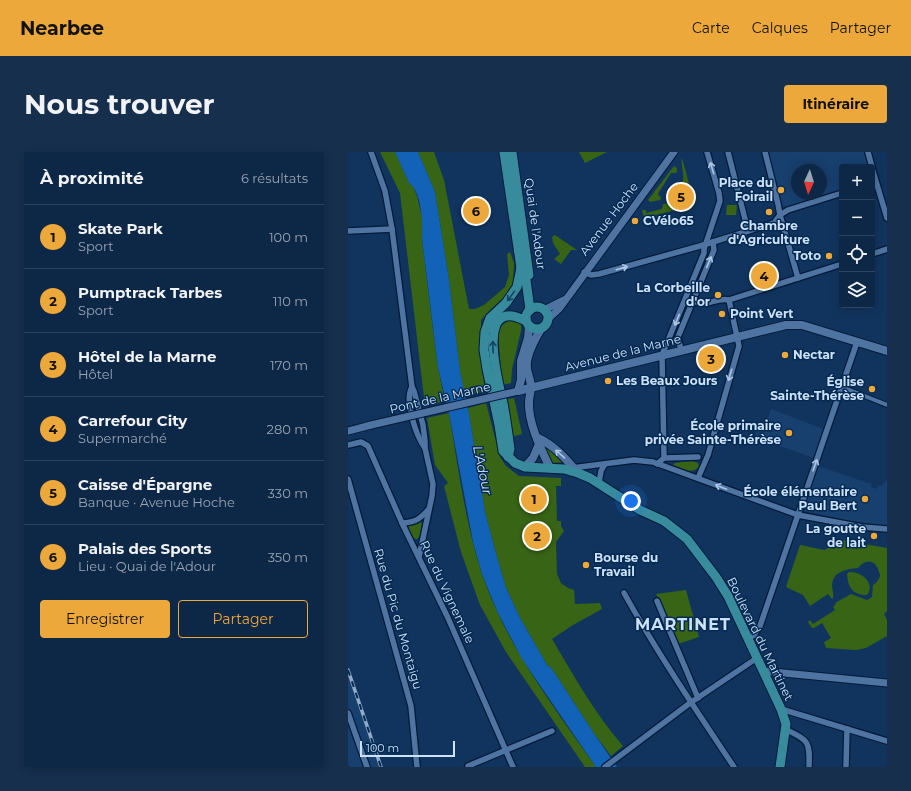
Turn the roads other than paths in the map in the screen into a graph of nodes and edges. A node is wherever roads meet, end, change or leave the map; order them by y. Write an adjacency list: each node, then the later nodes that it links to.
1 (371, 152): 15 (street)
2 (504, 152): 23 (main road, Quai de l'Adour)
3 (512, 152): 29 (main road, Quai de l'Adour)
4 (674, 152): 9 (street, Avenue Hoche)
5 (707, 152): 19 (street, one-way to 5)
6 (728, 152): 17 (street)
7 (765, 152): 13 (street)
8 (868, 152): 10 (street)
9 (667, 156): 24 (street, Avenue Hoche)
10 (871, 164)
11 (875, 187): 14 (street)
12 (839, 195): 13 (street)
13 (780, 215): 17 (street); 25 (street)
14 (887, 218)
15 (392, 229): 16 (street); 58 (street)
16 (348, 231)
17 (748, 231): 18 (street)
18 (713, 242): 19 (street); 28 (street, one-way to 18)
19 (706, 244): 24 (street, one-way to 19); 38 (street, one-way to 38)
20 (887, 249): 21 (street)
21 (875, 253)
22 (839, 265): 25 (street)
23 (521, 268): 29 (main road); 30 (main road, one-way to 30)
24 (584, 272): 26 (street, Avenue Hoche)
25 (798, 278): 27 (street)
26 (564, 300): 29 (street, Avenue Hoche); 31 (street, Avenue Hoche)
27 (730, 300): 28 (street); 34 (street)
28 (693, 302): 36 (street)
29 (534, 308): 30 (main road); 31 (main road); 32 (main road)
30 (490, 318): 47 (main road)
31 (548, 319): 33 (main road)
32 (528, 324): 33 (main road); 41 (main road); 47 (main road, one-way to 32)
33 (541, 328): 39 (main road)
34 (737, 337): 35 (main road, Avenue de la Marne); 36 (main road, Avenue de la Marne); 55 (street, one-way to 55)
35 (857, 342): 37 (main road, Avenue de la Marne); 40 (street)
36 (681, 350): 38 (main road, Avenue de la Marne)
37 (887, 351)
38 (662, 355): 39 (main road, Avenue de la Marne); 49 (street)
39 (531, 387): 41 (main road, Avenue de la Marne); 42 (main road)
40 (842, 387): 43 (street); 59 (street, one-way to 40)
41 (516, 391): 42 (main road); 44 (street, Pont de la Marne, bridge)
42 (528, 403): 45 (main road)
43 (887, 405)
44 (348, 431)
45 (539, 441): 52 (main road); 53 (main road); 54 (main road, Boulevard du Martinet, one-way to 45)
46 (348, 445): 60 (street, Rue du Vignemale)
47 (508, 457): 52 (main road)
48 (698, 457): 49 (street)
49 (664, 458): 51 (street)
50 (605, 464): 51 (street); 54 (street); 57 (street)
51 (658, 464): 55 (street)
52 (525, 466): 53 (main road, Boulevard du Martinet)
53 (550, 468): 54 (main road, Boulevard du Martinet)
54 (576, 470): 57 (main road, Boulevard du Martinet)
55 (698, 478): 59 (street, one-way to 55)
56 (348, 479): 80 (street, Rue du Pic du Montaigu)
57 (599, 483): 65 (main road, Boulevard du Martinet)
58 (429, 508): 60 (street); 62 (street)
59 (798, 515): 61 (street); 65 (street)
60 (402, 523): 62 (street, Rue du Vignemale)
61 (887, 529)
62 (419, 557): 77 (street, Rue du Vignemale)
63 (624, 593): 70 (street)
64 (657, 601): 69 (street)
65 (748, 638): 66 (main road, Boulevard du Martinet)
66 (757, 658): 67 (main road, Boulevard du Martinet); 69 (street)
67 (763, 671): 68 (street); 71 (main road, Boulevard du Martinet)
68 (887, 683)
69 (698, 698): 70 (street)
70 (690, 703): 82 (street); 83 (street)
71 (781, 709): 73 (main road, Boulevard du Martinet); 74 (street)
72 (348, 713): 79 (street)
73 (785, 729): 84 (main road, Boulevard du Martinet); 85 (street)
74 (847, 729): 76 (street); 86 (street)
75 (552, 731): 77 (street)
76 (887, 741)
77 (506, 749): 78 (street); 81 (street, Rue du Vignemale)
78 (468, 766)
79 (367, 767)
80 (417, 767)
81 (513, 767)
82 (605, 767)
83 (734, 767)
84 (780, 767)
85 (810, 767)
86 (846, 767)

